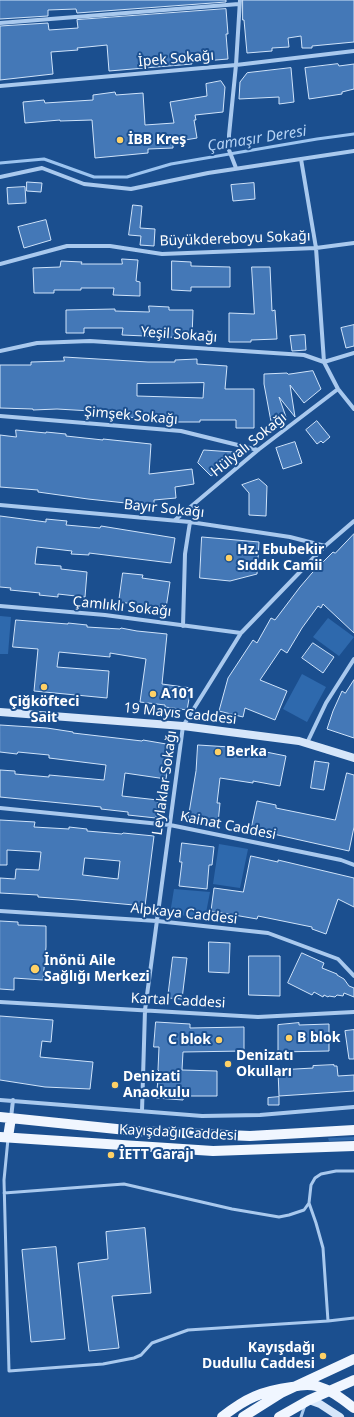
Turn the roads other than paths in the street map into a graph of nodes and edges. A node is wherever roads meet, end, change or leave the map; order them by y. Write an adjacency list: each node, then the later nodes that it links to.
1 (240, 2): 2 (street); 4 (street)
2 (0, 23)
3 (354, 51): 4 (street, İpek Sokağı)
4 (236, 65): 5 (street, İpek Sokağı); 8 (street)
5 (0, 86)
6 (354, 151): 7 (street)
7 (301, 159): 8 (street); 11 (street)
8 (236, 168): 9 (street)
9 (0, 177)
10 (354, 243): 11 (street, Büyükdereboyu Sokağı)
11 (316, 248): 12 (street, Büyükdereboyu Sokağı); 15 (street)
12 (0, 264)
13 (0, 351): 15 (street, Yeşil Sokağı)
14 (354, 353): 15 (street)
15 (324, 362): 16 (street)
16 (338, 389): 17 (street); 19 (street, Hülyalı Sokağı)
17 (354, 409)
18 (0, 416): 19 (street, Şimşek Sokağı)
19 (258, 450): 21 (street, Hülyalı Sokağı)
20 (0, 505): 21 (street, Bayır Sokağı)
21 (175, 520): 23 (street, Bayır Sokağı)
22 (354, 520): 24 (street, Leylaklar Sokağı)
23 (190, 522): 24 (street, Bayır Sokağı); 26 (street)
24 (325, 546): 27 (street, Leylaklar Sokağı)
25 (0, 606): 26 (street, Çamlıklı Sokağı)
26 (183, 626): 27 (street, Çamlıklı Sokağı)
27 (241, 633): 30 (street, Leylaklar Sokağı)
28 (354, 659): 31 (street)
29 (0, 712): 30 (street, 19 Mayıs Caddesi)
30 (183, 726): 31 (street, 19 Mayıs Caddesi); 34 (street, Leylaklar Sokağı)
31 (307, 743): 32 (street, 19 Mayıs Caddesi)
32 (354, 758)
33 (0, 808): 34 (street, Kainat Caddesi)
34 (170, 825): 35 (street, Kainat Caddesi); 37 (street, Leylaklar Sokağı)
35 (354, 865)
36 (0, 911): 37 (street, Alpkaya Caddesi)
37 (157, 921): 38 (street, Alpkaya Caddesi); 40 (street, Leylaklar Sokağı)
38 (354, 976)
39 (0, 1002): 40 (street, Kartal Caddesi)
40 (145, 1010): 41 (street, Kartal Caddesi); 45 (street, Leylaklar Sokağı)
41 (354, 1012)
42 (0, 1100): 43 (street, Kayışdağı Caddesi)
43 (13, 1100): 45 (street, Kayışdağı Caddesi); 47 (street)
44 (354, 1107): 45 (street, Kayışdağı Caddesi)
45 (142, 1111)
46 (0, 1118): 47 (main road, Kayışdağı Caddesi)
47 (11, 1118): 48 (main road, Kayışdağı Caddesi); 49 (main road)
48 (354, 1130)
49 (4, 1137): 50 (main road, Kayışdağı Caddesi); 52 (lane)
50 (354, 1146)
51 (354, 1171): 53 (lane)
52 (4, 1193): 53 (lane); 55 (lane)
53 (309, 1203): 55 (lane)
54 (354, 1318): 55 (lane)
55 (328, 1321)
56 (354, 1359): 58 (main road)
57 (354, 1380): 59 (main road)
58 (293, 1386): 59 (main road); 62 (main road); 63 (main road)
59 (328, 1391): 60 (main road); 61 (main road)
60 (307, 1400): 64 (main road); 65 (lane); 66 (street)
61 (354, 1408)
62 (222, 1417)
63 (243, 1417)
64 (279, 1417)
65 (301, 1417)
66 (340, 1417)

